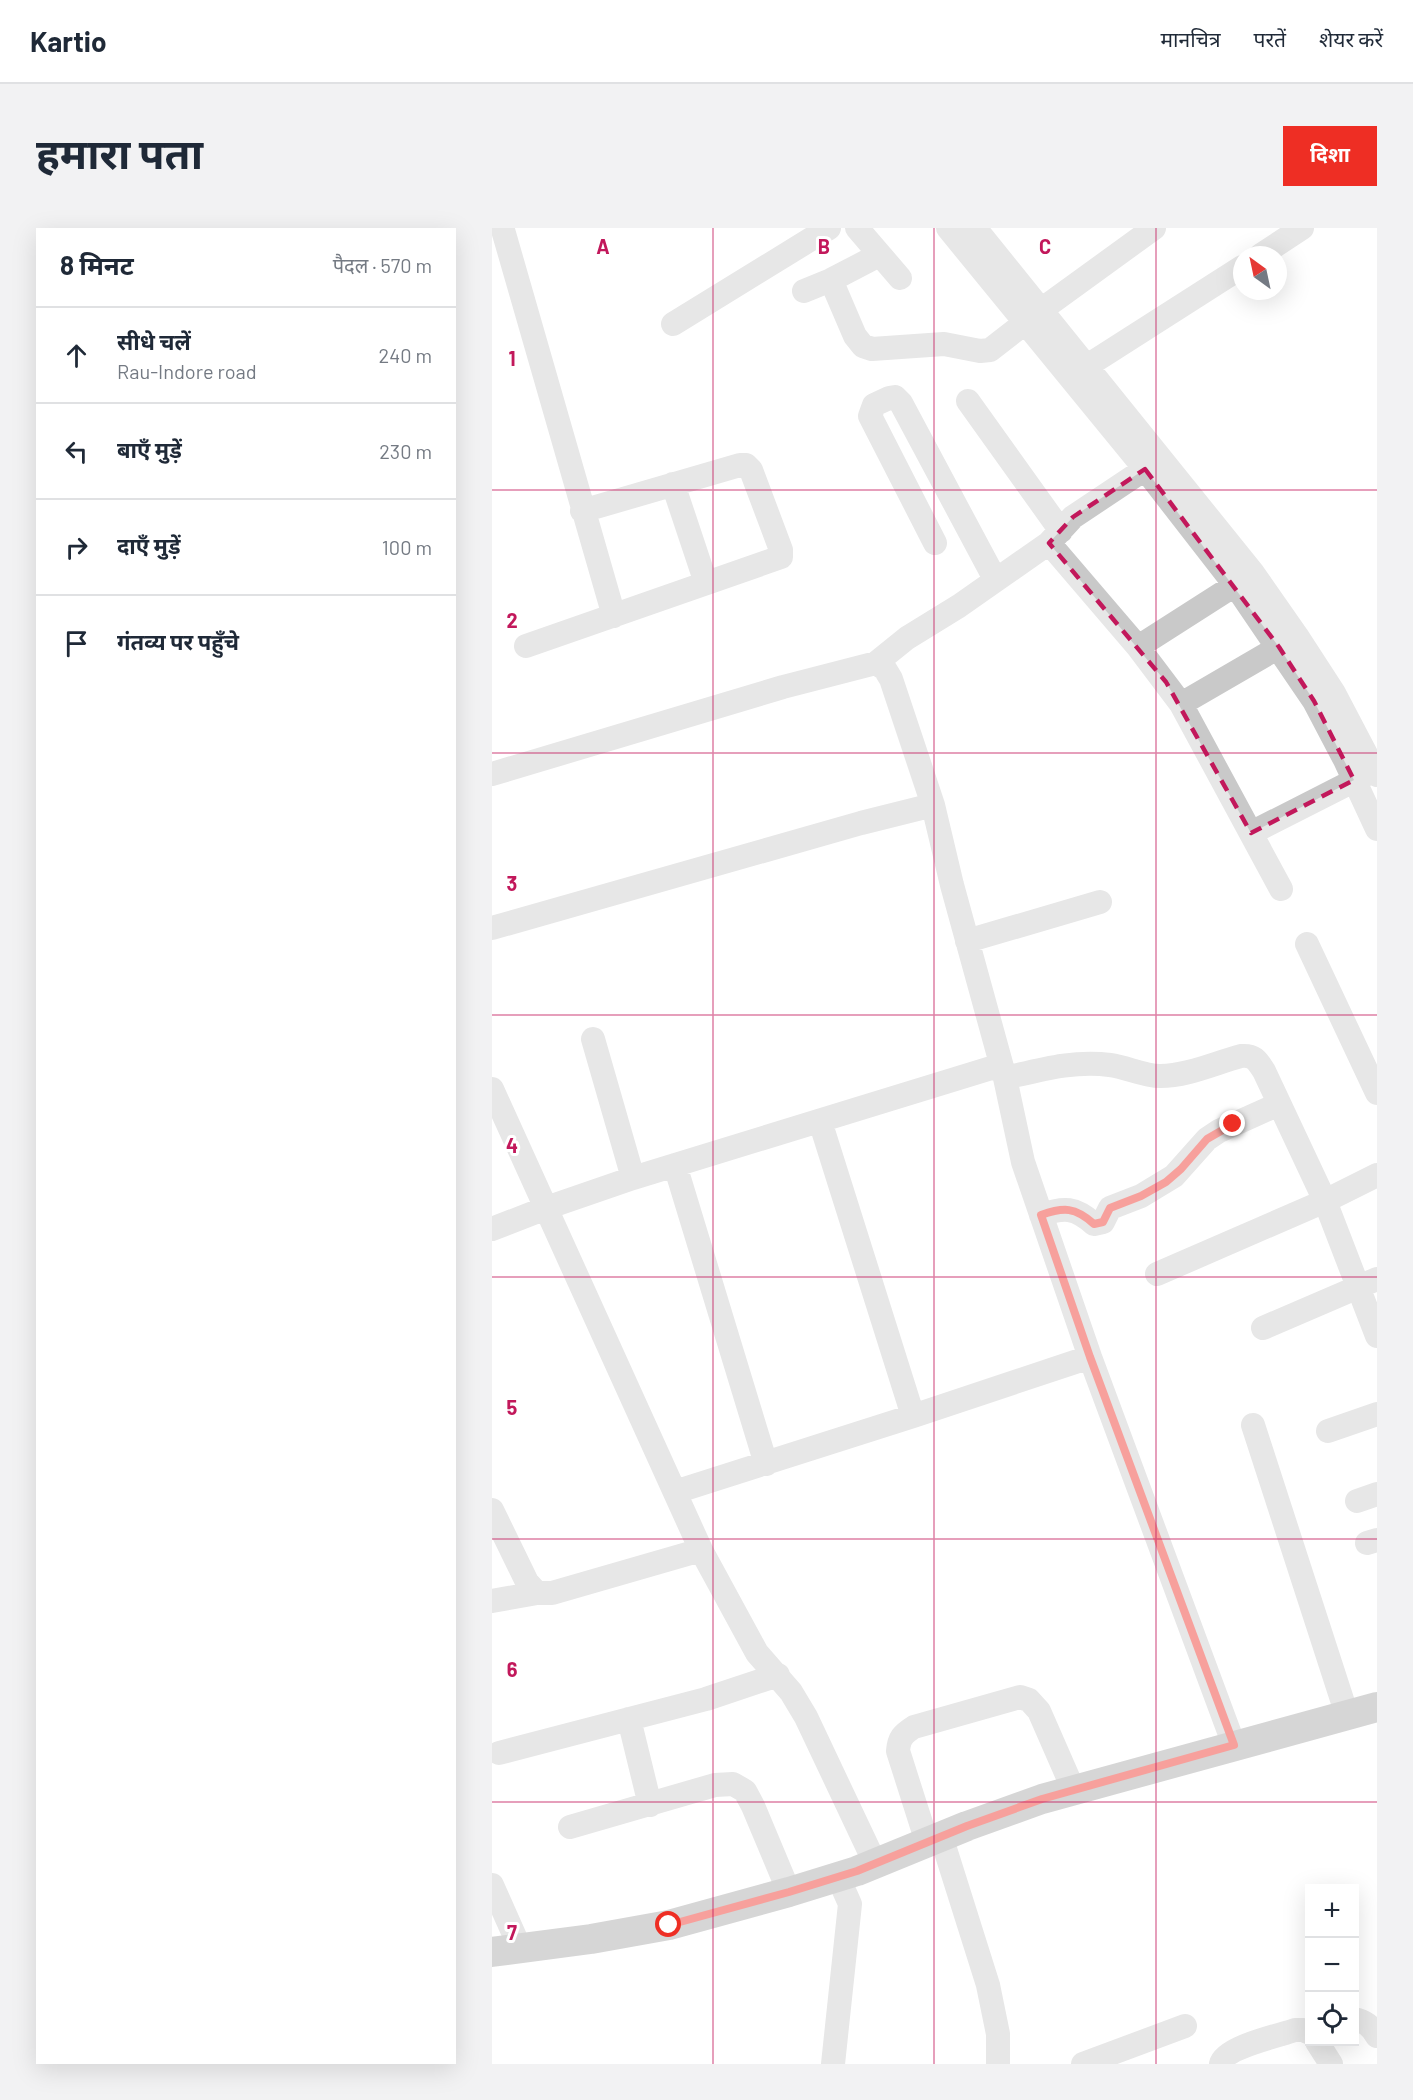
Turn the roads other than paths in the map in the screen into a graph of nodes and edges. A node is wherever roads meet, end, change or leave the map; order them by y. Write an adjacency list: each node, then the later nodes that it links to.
1 (829, 228): 15 (street)
2 (857, 228): 9 (street)
3 (948, 228): 14 (street)
4 (975, 228): 14 (street)
5 (1154, 228): 14 (street)
6 (1302, 228): 8 (street)
7 (501, 230): 20 (street)
8 (1275, 246)
9 (879, 255): 11 (street); 12 (street)
10 (1233, 273): 16 (street)
11 (900, 278)
12 (831, 280): 13 (street); 14 (street)
13 (804, 291)
14 (1034, 316): 16 (street); 18 (street)
15 (673, 324)
16 (1087, 366): 18 (street)
17 (968, 401): 21 (street)
18 (1153, 463): 21 (street); 25 (street); 33 (street)
19 (673, 484): 20 (street); 24 (street); 24 (street)
20 (582, 511): 26 (street)
21 (1055, 537): 23 (street); 28 (street)
22 (935, 543): 23 (street)
23 (995, 579): 30 (street)
24 (706, 583): 26 (street)
25 (1235, 585): 28 (street); 29 (street)
26 (614, 616): 27 (street)
27 (526, 646)
28 (1138, 647): 31 (street)
29 (1279, 647): 31 (street); 33 (street)
30 (876, 663): 32 (street); 34 (street)
31 (1181, 704): 36 (street)
32 (492, 774)
33 (1369, 775): 35 (street); 36 (street)
34 (933, 805): 39 (street); 40 (street)
35 (1377, 830)
36 (1251, 833): 37 (street)
37 (1281, 889)
38 (1100, 902): 40 (street)
39 (492, 928)
40 (967, 941): 43 (street)
41 (1307, 944): 45 (street)
42 (593, 1039): 50 (street)
43 (1003, 1071): 46 (street); 47 (street); 53 (street)
44 (492, 1089): 52 (street)
45 (1377, 1093)
46 (1279, 1104): 51 (street); 53 (street)
47 (820, 1121): 48 (street); 61 (street)
48 (675, 1165): 50 (street); 64 (street)
49 (1377, 1175): 51 (street)
50 (633, 1178): 52 (street)
51 (1325, 1201): 55 (street); 56 (street)
52 (546, 1208): 54 (street); 65 (street)
53 (1041, 1215): 59 (street)
54 (492, 1229)
55 (1157, 1274)
56 (1367, 1284): 57 (street); 58 (street)
57 (1263, 1329)
58 (1377, 1336)
59 (1090, 1357): 61 (street); 74 (street)
60 (1377, 1414): 63 (street)
61 (913, 1416): 64 (street)
62 (1253, 1425): 72 (street)
63 (1328, 1431)
64 (766, 1464): 65 (street)
65 (675, 1492): 67 (street)
66 (492, 1510): 68 (street)
67 (701, 1550): 68 (street); 70 (street)
68 (537, 1593): 69 (street)
69 (492, 1601)
70 (778, 1675): 73 (street); 80 (street)
71 (1377, 1707): 72 (main road)
72 (1347, 1715): 74 (main road)
73 (629, 1719): 75 (street); 77 (street)
74 (1234, 1745): 76 (main road)
75 (499, 1753)
76 (1074, 1791): 79 (main road); 79 (street)
77 (650, 1805): 78 (street); 83 (street)
78 (570, 1827)
79 (934, 1839): 80 (main road); 91 (street)
80 (875, 1863): 81 (main road)
81 (838, 1877): 83 (main road); 90 (street)
82 (492, 1885): 84 (street)
83 (789, 1892): 84 (main road)
84 (506, 1950)
85 (1359, 2020): 88 (street)
86 (1185, 2026): 92 (street)
87 (1305, 2031): 93 (street)
88 (1377, 2036)
89 (1320, 2046): 94 (street)
90 (833, 2064)
91 (999, 2064)
92 (1083, 2064)
93 (1221, 2064)
94 (1331, 2064)

